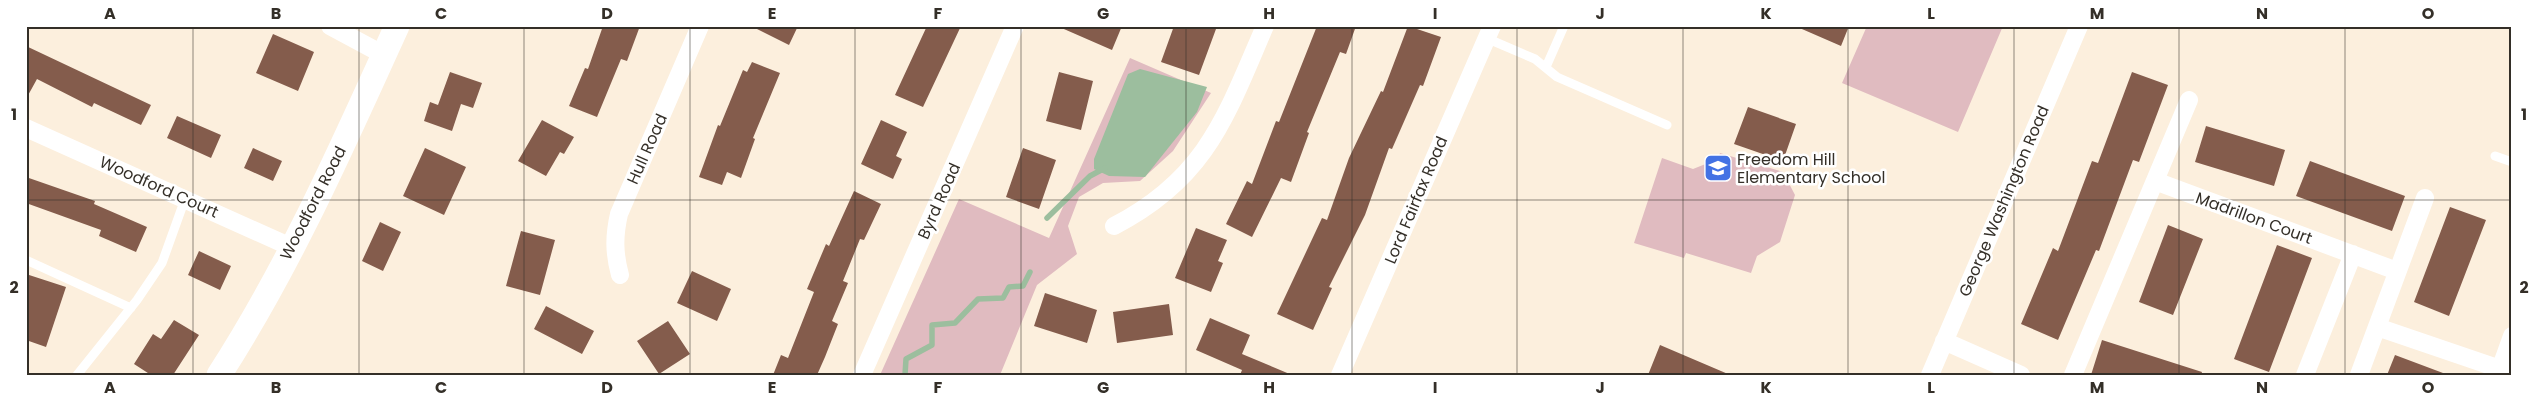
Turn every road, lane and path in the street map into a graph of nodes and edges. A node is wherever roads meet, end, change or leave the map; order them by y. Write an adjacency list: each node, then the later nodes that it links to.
1 (330, 26): 9 (street)
2 (397, 26): 9 (street, Woodford Road)
3 (700, 26): 24 (street, Hull Road)
4 (1015, 26): 32 (street, Byrd Road)
5 (1265, 26): 19 (street)
6 (1564, 26): 10 (lane)
7 (2079, 26): 28 (street, George Washington Road)
8 (1489, 32): 10 (lane); 33 (street, Lord Fairfax Road)
9 (384, 55): 20 (street, Woodford Road)
10 (1546, 68): 12 (lane)
11 (2189, 100): 16 (street)
12 (1667, 125)
13 (26, 128): 18 (street, Woodford Court)
14 (2495, 156): 15 (lane)
15 (2512, 162)
16 (2155, 181): 21 (street, Madrillon Court); 36 (street)
17 (2425, 198): 23 (street)
18 (185, 199): 20 (street, Woodford Court); 25 (lane)
19 (1114, 226)
20 (291, 247): 31 (street, Woodford Road)
21 (2353, 254): 23 (street, Madrillon Court); 37 (street)
22 (26, 260): 25 (lane)
23 (2398, 271): 26 (street)
24 (620, 275)
25 (131, 308): 30 (lane)
26 (2377, 327): 29 (street); 38 (street)
27 (2512, 336): 29 (street)
28 (1944, 342): 34 (street, George Washington Road); 35 (street)
29 (2503, 372)
30 (77, 375)
31 (218, 375)
32 (862, 375)
33 (1340, 375)
34 (1930, 375)
35 (2021, 375)
36 (2072, 375)
37 (2305, 375)
38 (2359, 375)

